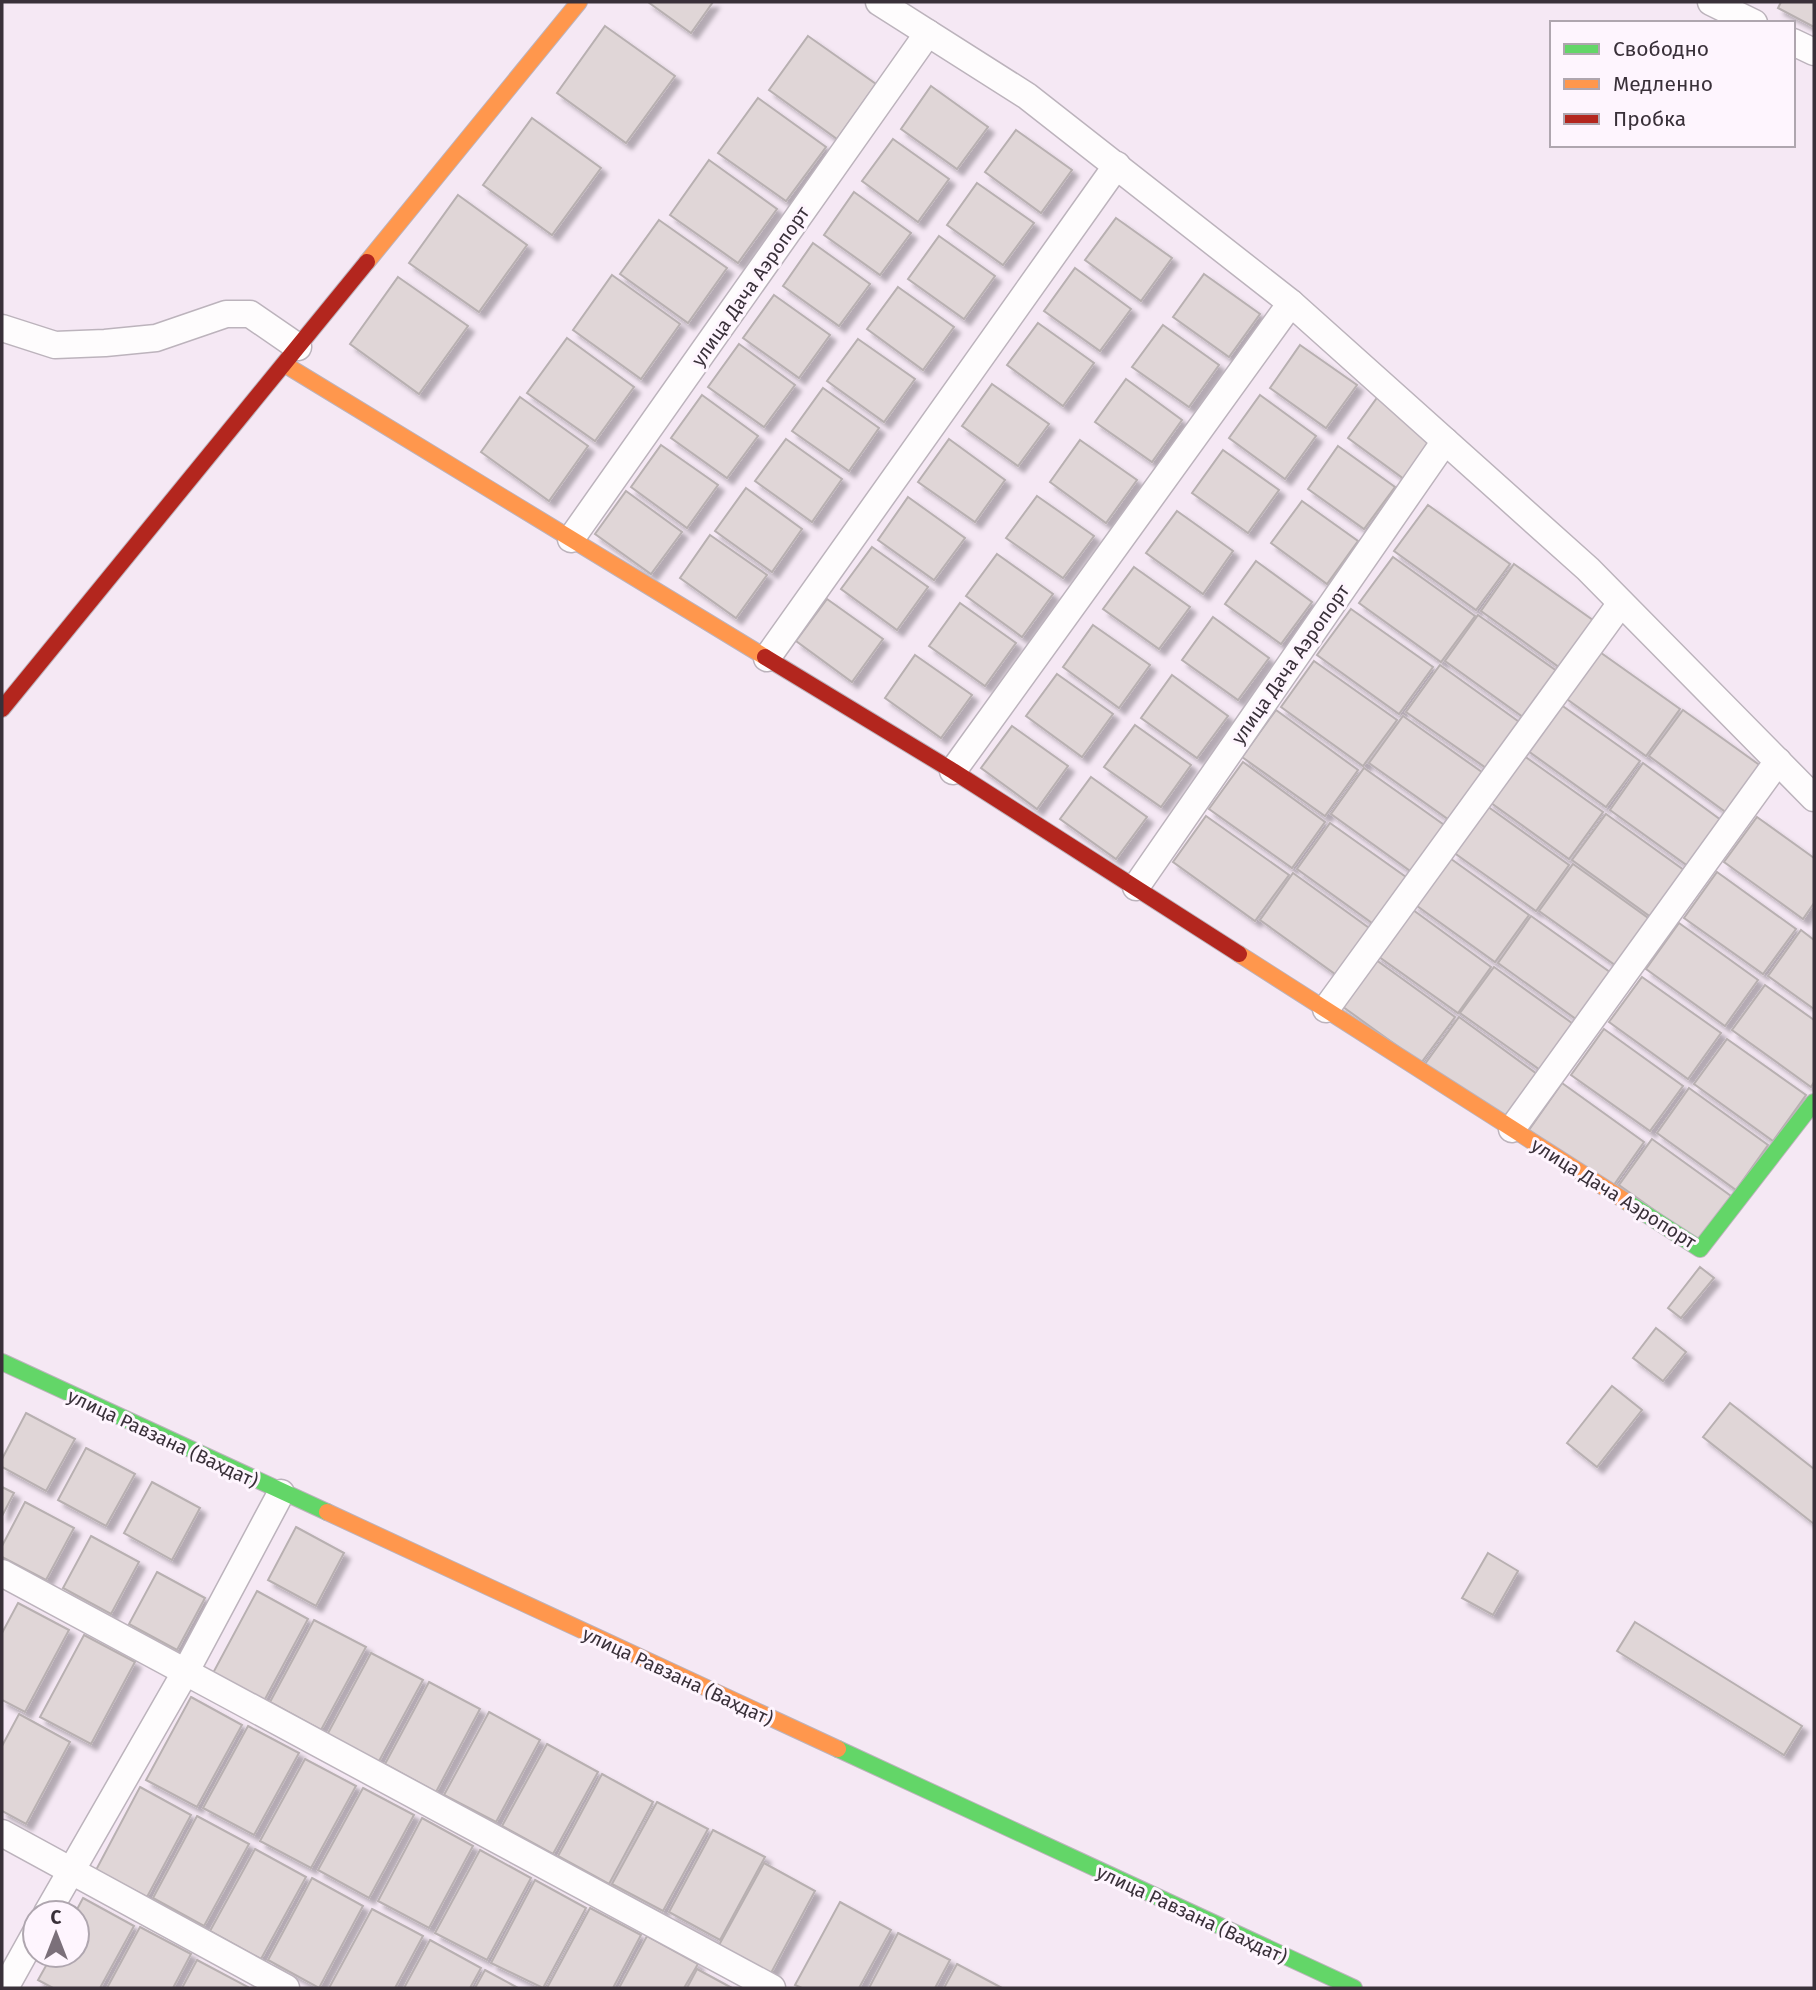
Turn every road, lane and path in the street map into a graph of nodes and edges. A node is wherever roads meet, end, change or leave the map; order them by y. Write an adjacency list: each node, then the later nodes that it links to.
1 (579, 2): 11 (street)
2 (880, 2): 5 (street)
3 (1711, 2): 4 (street)
4 (1750, 21)
5 (928, 33): 8 (street); 13 (street, улица Дача Аэропорт)
6 (1795, 43): 7 (street)
7 (1814, 52)
8 (1117, 165): 9 (street); 15 (street)
9 (1291, 303): 12 (street); 18 (street)
10 (2, 328): 11 (street)
11 (291, 355): 13 (street, улица Дача Аэропорт); 16 (street)
12 (1445, 441): 14 (street); 20 (street, улица Дача Аэропорт)
13 (571, 539): 15 (street, улица Дача Аэропорт)
14 (1621, 603): 17 (street); 21 (street)
15 (766, 658): 18 (street, улица Дача Аэропорт)
16 (2, 709)
17 (1778, 761): 19 (street); 23 (street, улица Дача Аэропорт)
18 (953, 771): 20 (street, улица Дача Аэропорт)
19 (1814, 798)
20 (1136, 887): 21 (street, улица Дача Аэропорт)
21 (1326, 1009): 23 (street, улица Дача Аэропорт)
22 (1814, 1102): 23 (street, улица Дача Аэропорт)
23 (1512, 1129)
24 (2, 1362): 25 (street, улица Равзана (Вахдат))
25 (281, 1493): 27 (street); 35 (street, улица Равзана (Вахдат))
26 (2, 1573): 27 (street)
27 (186, 1671): 29 (street); 34 (street)
28 (2, 1833): 29 (street)
29 (71, 1870): 30 (street); 33 (street)
30 (55, 1899)
31 (21, 1959): 32 (street)
32 (5, 1988)
33 (286, 1988)
34 (772, 1988)
35 (1354, 1988)

